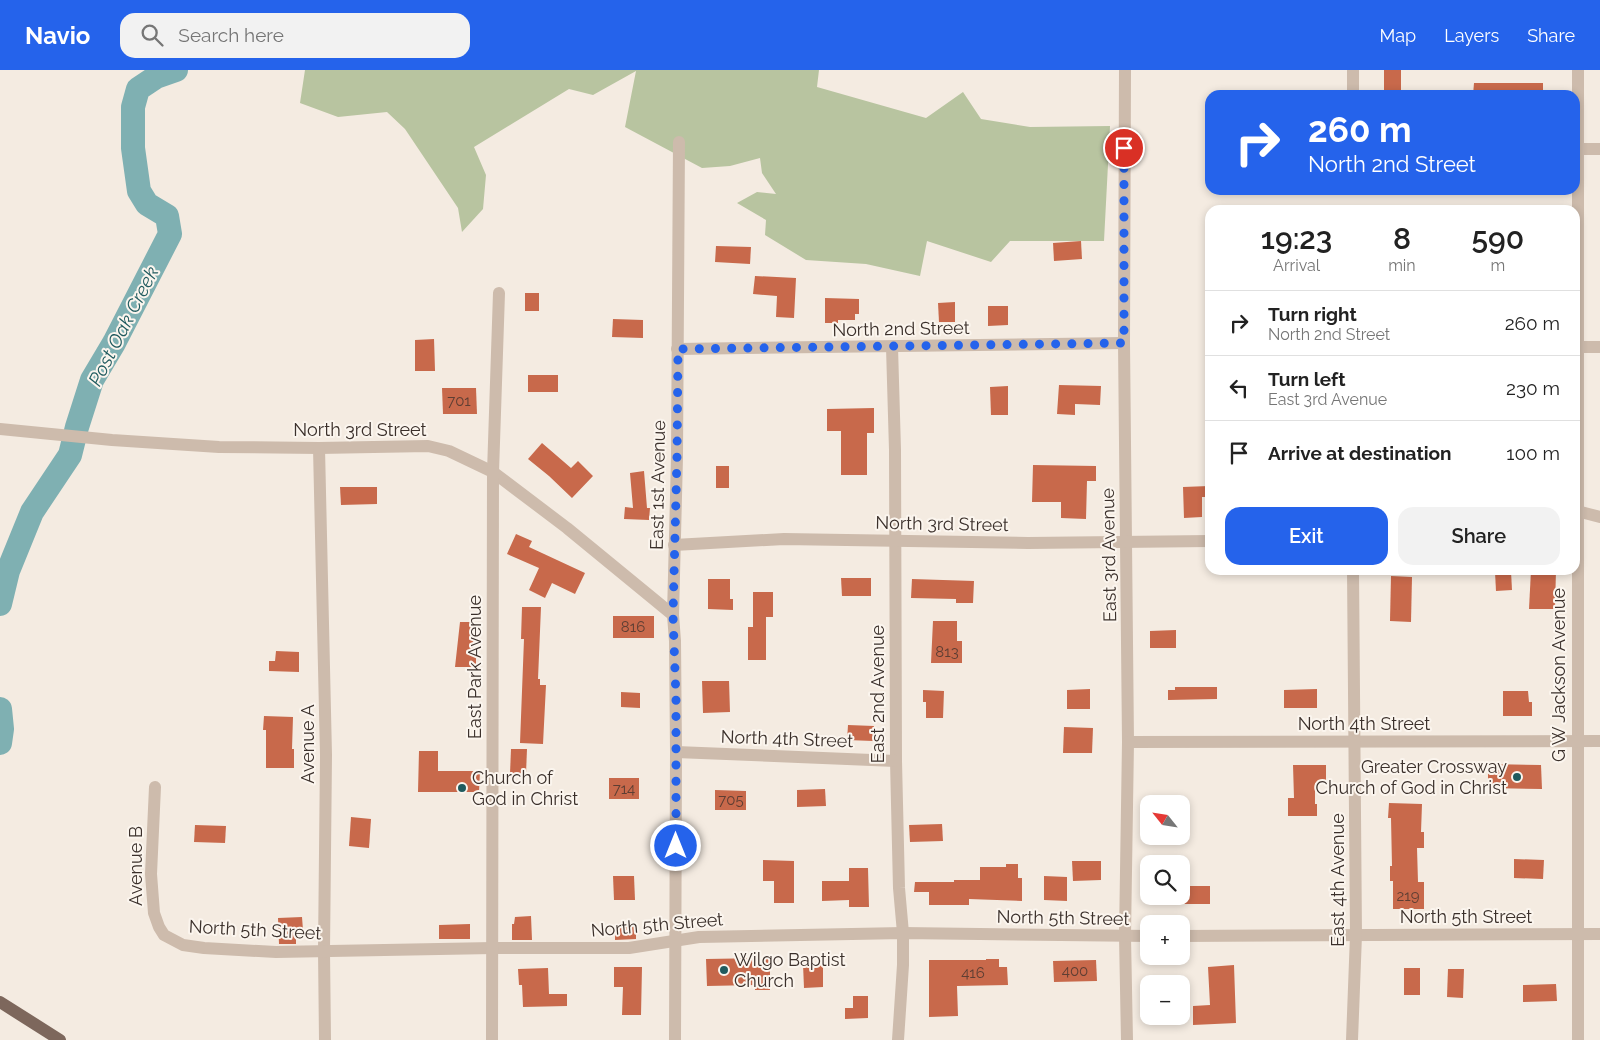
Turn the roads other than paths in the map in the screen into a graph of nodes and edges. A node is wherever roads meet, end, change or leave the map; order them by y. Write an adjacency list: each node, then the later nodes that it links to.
1 (1125, 70): 10 (street, East 3rd Avenue)
2 (1353, 70): 4 (street)
3 (1578, 70): 5 (street, G W Jackson Avenue)
4 (1353, 90)
5 (1577, 90)
6 (678, 142): 14 (street, East 1st Avenue)
7 (1580, 149): 8 (street)
8 (1600, 149)
9 (499, 293): 17 (street, East Park Avenue)
10 (1124, 343): 11 (street, North 2nd Street); 22 (street, East 3rd Avenue)
11 (892, 347): 14 (street, North 2nd Street); 20 (street, East 2nd Avenue)
12 (1580, 347): 13 (street)
13 (1600, 347)
14 (678, 349): 23 (street, East 1st Avenue)
15 (0, 429): 16 (street, North 3rd Street)
16 (319, 448): 17 (street, North 3rd Street); 44 (street, Avenue A)
17 (493, 472): 26 (street, North 3rd Street); 43 (street, East Park Avenue)
18 (1580, 512): 19 (street)
19 (1600, 517)
20 (895, 541): 22 (street, North 3rd Street); 23 (street, North 3rd Street); 32 (street, East 2nd Avenue)
21 (1205, 541): 22 (street, North 3rd Street)
22 (1127, 542): 30 (street, East 3rd Avenue)
23 (674, 545): 26 (street, East 1st Avenue)
24 (1353, 575): 27 (street, East 4th Avenue)
25 (1576, 575): 28 (street, G W Jackson Avenue)
26 (673, 615): 31 (street, East 1st Avenue)
27 (1355, 741): 28 (street, North 4th Street); 30 (street, North 4th Street); 40 (street, East 4th Avenue)
28 (1577, 741): 29 (street, North 4th Street); 35 (street, G W Jackson Avenue)
29 (1600, 741)
30 (1128, 742): 37 (street, East 3rd Avenue)
31 (676, 752): 32 (street, North 4th Street); 42 (street, East 1st Avenue)
32 (896, 761): 34 (street, East 2nd Avenue)
33 (155, 787): 41 (street, Avenue B)
34 (903, 934): 37 (street, North 5th Street); 42 (street, North 5th Street); 50 (street, East 2nd Avenue)
35 (1578, 934): 36 (street, North 5th Street); 40 (street, North 5th Street); 53 (street, G W Jackson Avenue)
36 (1600, 934)
37 (1125, 936): 38 (street, North 5th Street); 51 (street, East 3rd Avenue)
38 (1140, 936)
39 (1190, 936): 40 (street, North 5th Street)
40 (1356, 936): 52 (street, East 4th Avenue)
41 (170, 938): 44 (street, North 5th Street)
42 (675, 941): 43 (street, North 5th Street); 49 (street, East 1st Avenue)
43 (493, 948): 44 (street, North 5th Street); 48 (street, East Park Avenue)
44 (324, 951): 47 (street, Avenue A)
45 (0, 1002): 46 (main road)
46 (60, 1040)
47 (325, 1040)
48 (492, 1040)
49 (675, 1040)
50 (898, 1040)
51 (1128, 1040)
52 (1352, 1040)
53 (1578, 1040)

